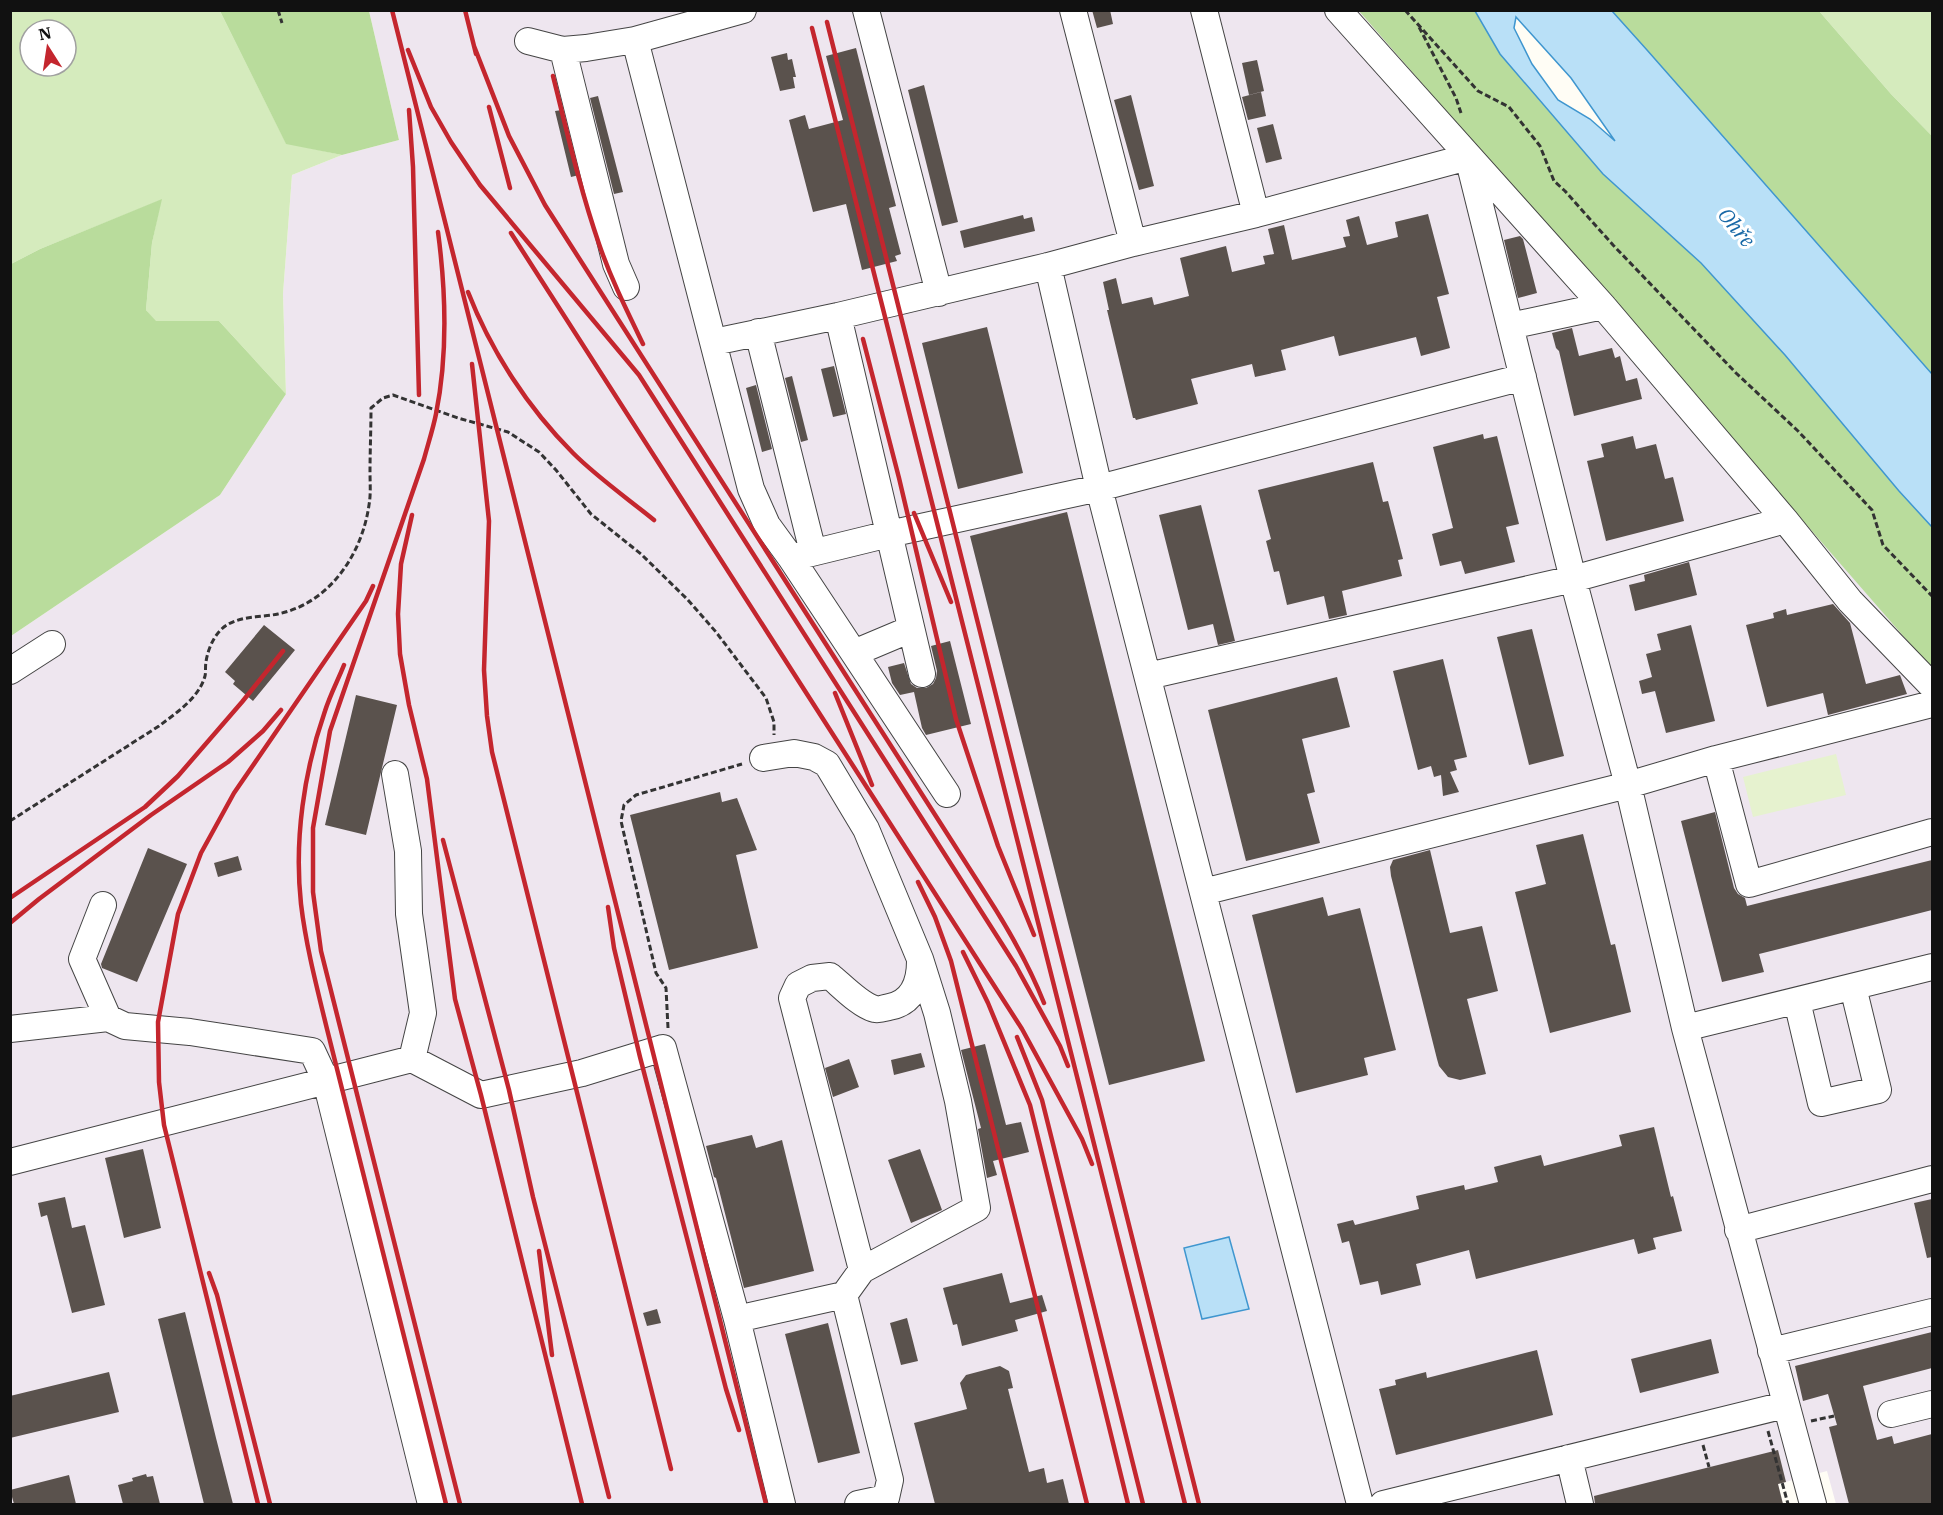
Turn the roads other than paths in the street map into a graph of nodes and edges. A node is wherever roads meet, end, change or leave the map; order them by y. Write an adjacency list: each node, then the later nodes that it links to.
1 (743, 10): 6 (lane)
2 (866, 10): 14 (lane)
3 (1073, 10): 11 (lane)
4 (1204, 10): 10 (lane)
5 (1338, 10): 9 (lane)
6 (635, 40): 8 (lane); 19 (lane)
7 (528, 41): 8 (lane)
8 (563, 50): 13 (lane)
9 (1460, 148): 10 (lane); 15 (lane); 17 (lane)
10 (1256, 214): 11 (lane)
11 (1133, 243): 12 (lane)
12 (1048, 266): 14 (lane); 21 (lane)
13 (626, 287)
14 (939, 293): 16 (lane)
15 (1603, 306): 17 (lane); 22 (lane)
16 (838, 316): 18 (lane); 23 (lane)
17 (1510, 326): 20 (lane)
18 (758, 332): 19 (lane); 24 (lane)
19 (714, 342): 24 (lane)
20 (1523, 377): 21 (lane); 25 (lane)
21 (1099, 488): 23 (lane); 31 (lane)
22 (1785, 520): 25 (lane); 32 (lane)
23 (889, 534): 24 (lane); 26 (lane)
24 (802, 555): 28 (lane)
25 (1573, 579): 31 (lane); 37 (lane)
26 (911, 629): 28 (lane); 30 (lane)
27 (52, 644): 29 (lane)
28 (854, 653): 38 (lane)
29 (10, 670)
30 (922, 674)
31 (1148, 676): 40 (lane)
32 (1932, 686)
33 (1932, 704): 35 (lane)
34 (763, 758): 42 (lane)
35 (1716, 759): 37 (lane); 39 (lane)
36 (395, 774): 49 (lane)
37 (1628, 785): 40 (lane); 47 (lane)
38 (947, 794)
39 (1932, 832)
40 (1203, 892): 64 (lane)
41 (103, 905): 46 (lane)
42 (920, 959): 54 (lane); 54 (lane)
43 (1932, 968): 44 (lane)
44 (1853, 987): 45 (lane); 45 (lane)
45 (1797, 1001): 47 (lane)
46 (108, 1018): 48 (lane); 50 (lane)
47 (1685, 1028): 53 (lane)
48 (10, 1029)
49 (412, 1059): 50 (lane); 57 (lane)
50 (326, 1081): 51 (lane); 65 (lane)
51 (10, 1162)
52 (1932, 1179): 53 (lane)
53 (1747, 1227): 58 (lane)
54 (862, 1270): 55 (lane)
55 (843, 1295): 57 (lane); 67 (lane)
56 (1932, 1312): 58 (lane)
57 (737, 1319): 66 (lane)
58 (1768, 1342): 60 (lane)
59 (1932, 1404): 61 (lane)
60 (1785, 1405): 62 (lane); 70 (lane)
61 (1891, 1414)
62 (1569, 1458): 63 (lane); 69 (lane)
63 (1460, 1495): 68 (lane)
64 (1356, 1499)
65 (431, 1504)
66 (782, 1504)
67 (858, 1504)
68 (1383, 1504)
69 (1580, 1504)
70 (1813, 1504)

